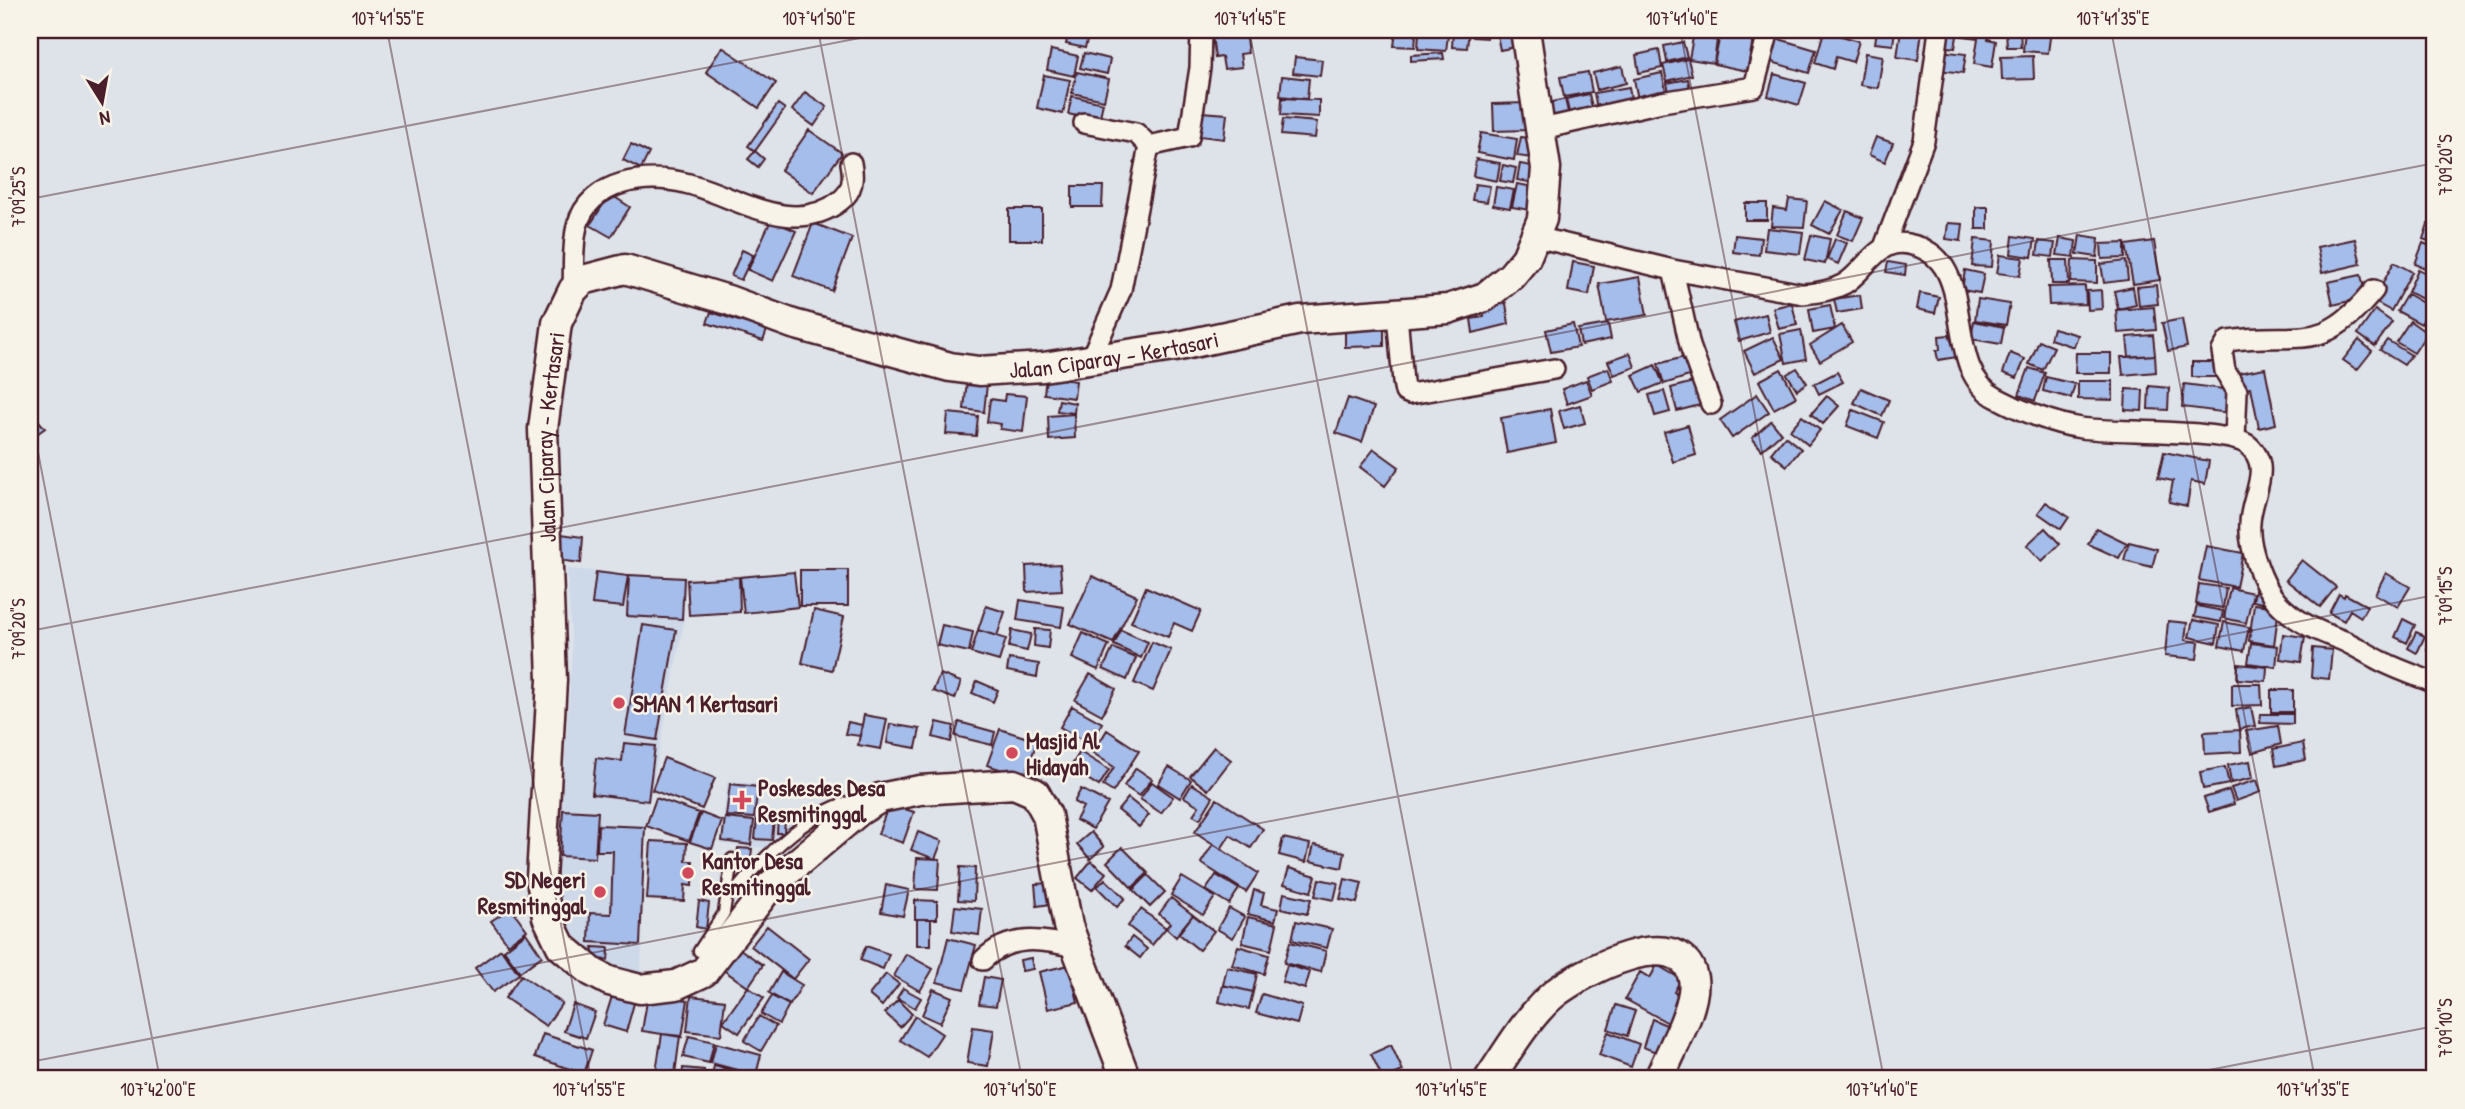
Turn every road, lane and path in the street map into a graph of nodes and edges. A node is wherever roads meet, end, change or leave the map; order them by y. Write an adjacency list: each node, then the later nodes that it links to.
1 (1201, 30): 7 (street)
2 (1525, 30): 6 (main road, Jalan Ciparay - Kertasari)
3 (1769, 30): 6 (street)
4 (1939, 30): 10 (street)
5 (1084, 123): 7 (street)
6 (1542, 129): 9 (main road, Jalan Ciparay - Kertasari)
7 (1149, 146): 15 (street)
8 (851, 163): 12 (street)
9 (1536, 237): 11 (street); 14 (main road, Jalan Ciparay - Kertasari)
10 (1884, 247): 11 (street); 18 (street)
11 (1673, 270): 17 (street)
12 (573, 290): 15 (main road, Jalan Ciparay - Kertasari); 20 (main road, Jalan Ciparay - Kertasari)
13 (2374, 290): 18 (street)
14 (1397, 314): 15 (main road, Jalan Ciparay - Kertasari); 16 (street)
15 (1090, 360)
16 (1554, 369)
17 (1711, 404)
18 (2235, 439): 19 (street)
19 (2435, 683)
20 (880, 798): 22 (lane); 23 (main road, Jalan Ciparay - Kertasari)
21 (732, 859): 22 (lane)
22 (728, 890): 24 (lane)
23 (1074, 947): 25 (street); 26 (main road, Jalan Ciparay - Kertasari)
24 (699, 951)
25 (984, 960)
26 (1126, 1079)
27 (1489, 1079): 28 (main road)
28 (1659, 1079)

